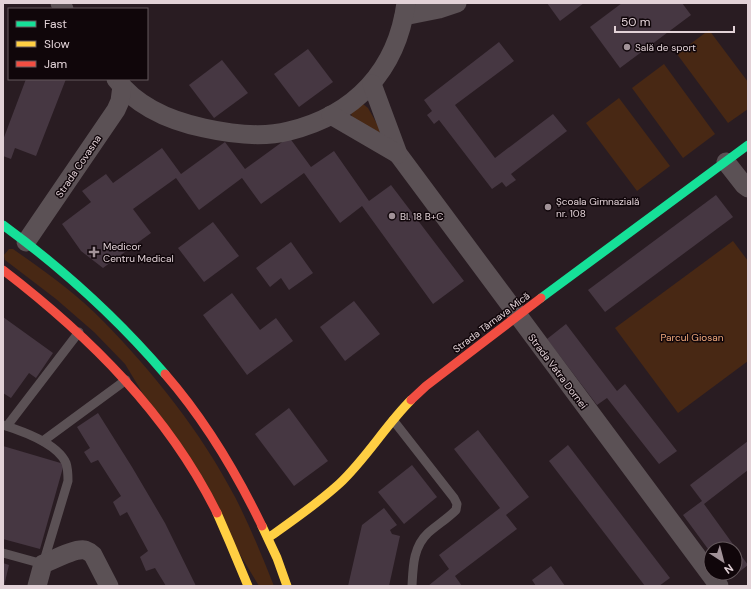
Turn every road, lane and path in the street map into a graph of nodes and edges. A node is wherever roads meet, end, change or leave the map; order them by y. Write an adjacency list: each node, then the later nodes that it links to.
1 (457, 3): 2 (street)
2 (405, 9): 4 (street, Strada Covasna)
3 (119, 83): 5 (street, Strada Covasna); 11 (street, Strada Covasna)
4 (372, 84): 5 (street, Strada Covasna); 7 (street, Strada Vatra Dornei)
5 (331, 115): 7 (street, Strada Vatra Dornei)
6 (748, 145): 8 (main road, Strada Târnava Mică)
7 (398, 154): 13 (street, Strada Vatra Dornei)
8 (726, 162): 9 (street); 13 (main road, Strada Târnava Mică)
9 (748, 188)
10 (3, 225): 11 (main road)
11 (26, 242): 19 (main road)
12 (3, 270): 14 (main road)
13 (517, 316): 16 (main road, Strada Târnava Mică); 27 (street, Strada Vatra Dornei)
14 (79, 332): 15 (main road); 17 (lane)
15 (126, 380): 18 (lane); 24 (main road)
16 (392, 420): 19 (main road, Strada Târnava Mică); 26 (lane)
17 (5, 426): 18 (lane)
18 (43, 441): 21 (lane)
19 (268, 538): 25 (main road)
20 (3, 553): 21 (lane)
21 (43, 564): 22 (street); 23 (street)
22 (37, 586)
23 (108, 586)
24 (248, 586)
25 (287, 586)
26 (412, 586)
27 (719, 586)

